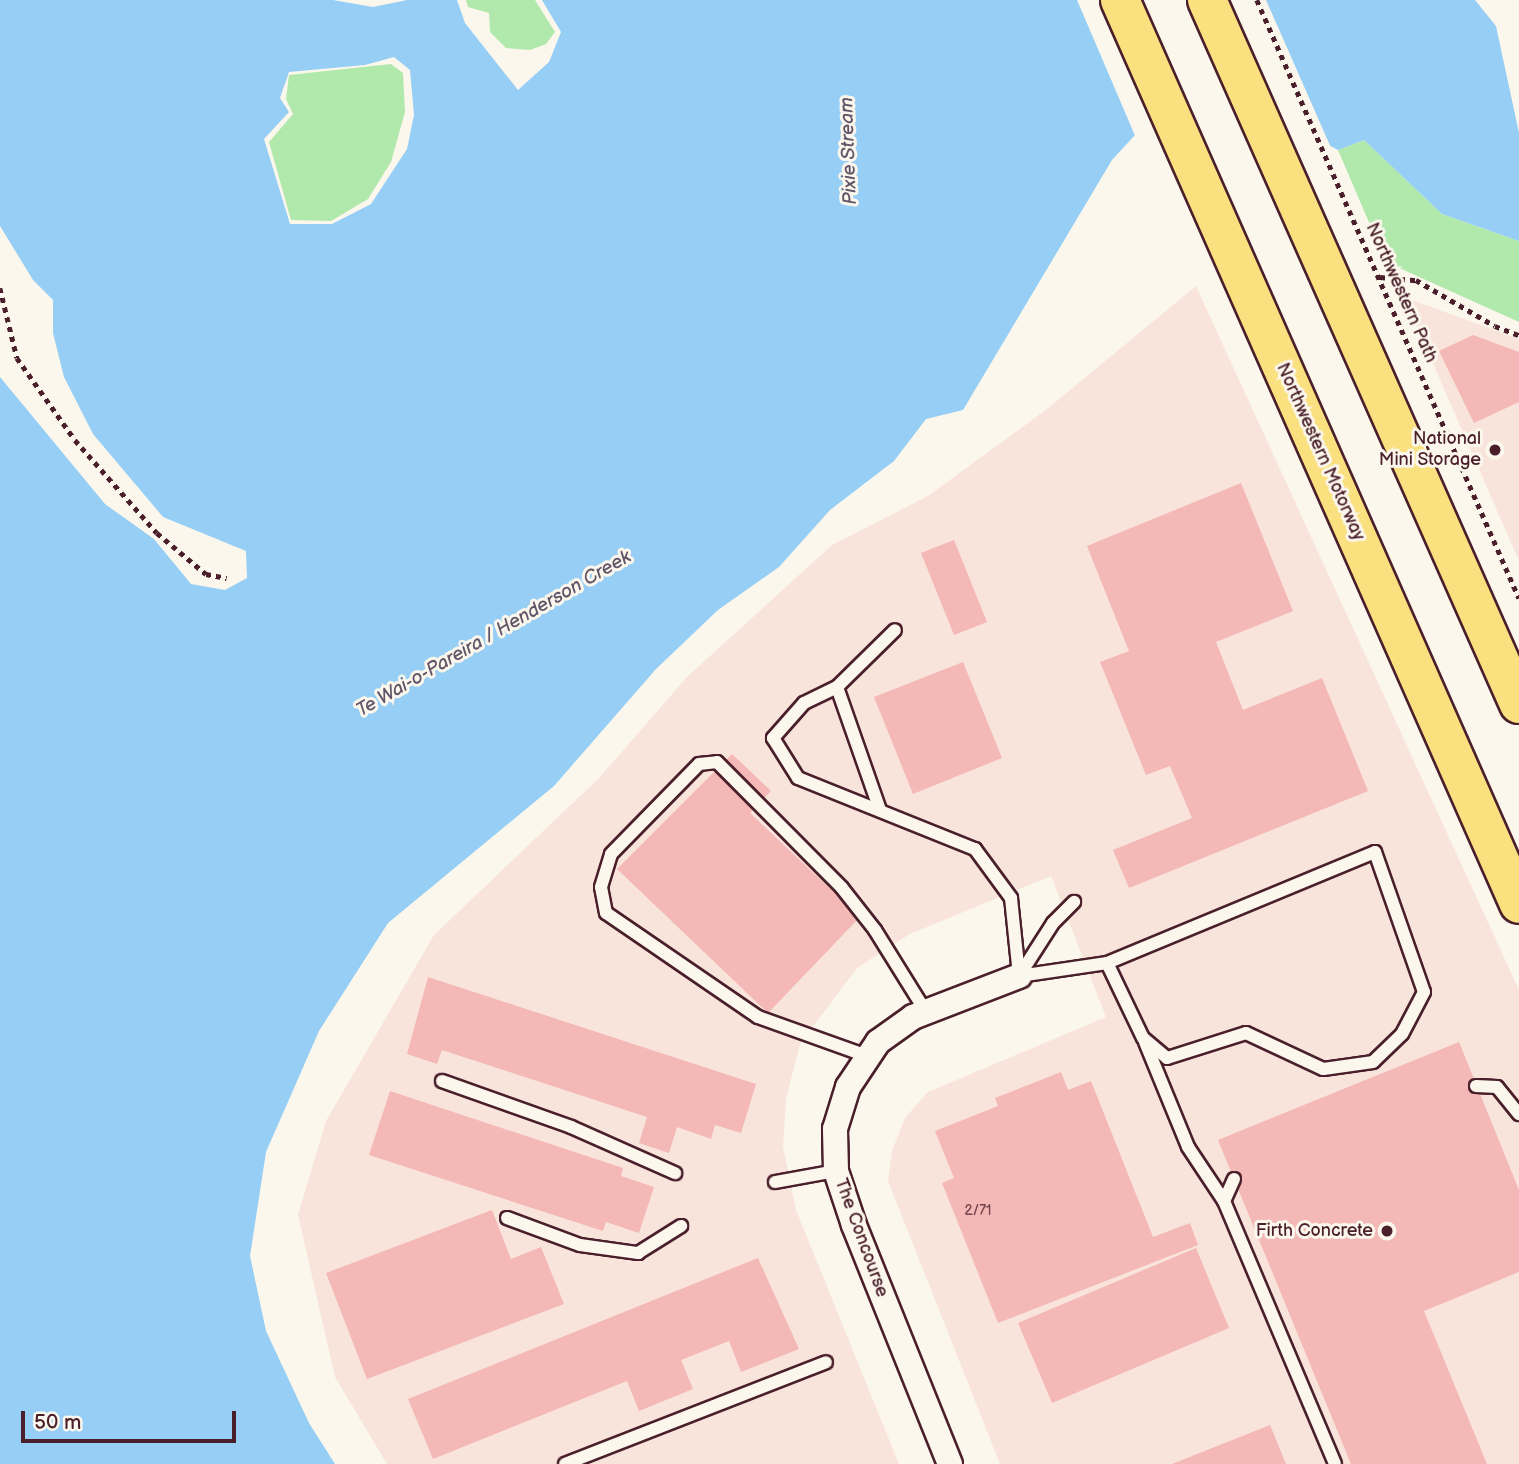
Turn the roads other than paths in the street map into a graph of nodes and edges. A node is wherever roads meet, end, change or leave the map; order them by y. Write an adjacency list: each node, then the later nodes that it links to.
1 (1120, 0): 8 (highway, Northwestern Motorway)
2 (1207, 0): 5 (highway)
3 (895, 630): 4 (lane)
4 (837, 687): 6 (lane); 6 (lane)
5 (1519, 704)
6 (880, 810): 10 (lane)
7 (1074, 902): 10 (lane)
8 (1519, 904)
9 (1107, 963): 10 (lane); 12 (lane); 12 (lane)
10 (1019, 976): 11 (street, The Concourse)
11 (926, 1012): 13 (street, The Concourse); 13 (lane)
12 (1143, 1038): 21 (lane)
13 (867, 1056): 17 (street, The Concourse)
14 (442, 1081): 18 (lane)
15 (1476, 1086): 16 (lane)
16 (1519, 1114)
17 (836, 1171): 20 (lane); 26 (street, The Concourse)
18 (675, 1173)
19 (1234, 1179): 21 (lane)
20 (775, 1182)
21 (1224, 1201): 27 (lane)
22 (507, 1217): 23 (lane)
23 (681, 1226)
24 (826, 1362): 25 (lane)
25 (565, 1464)
26 (950, 1464)
27 (1335, 1464)

